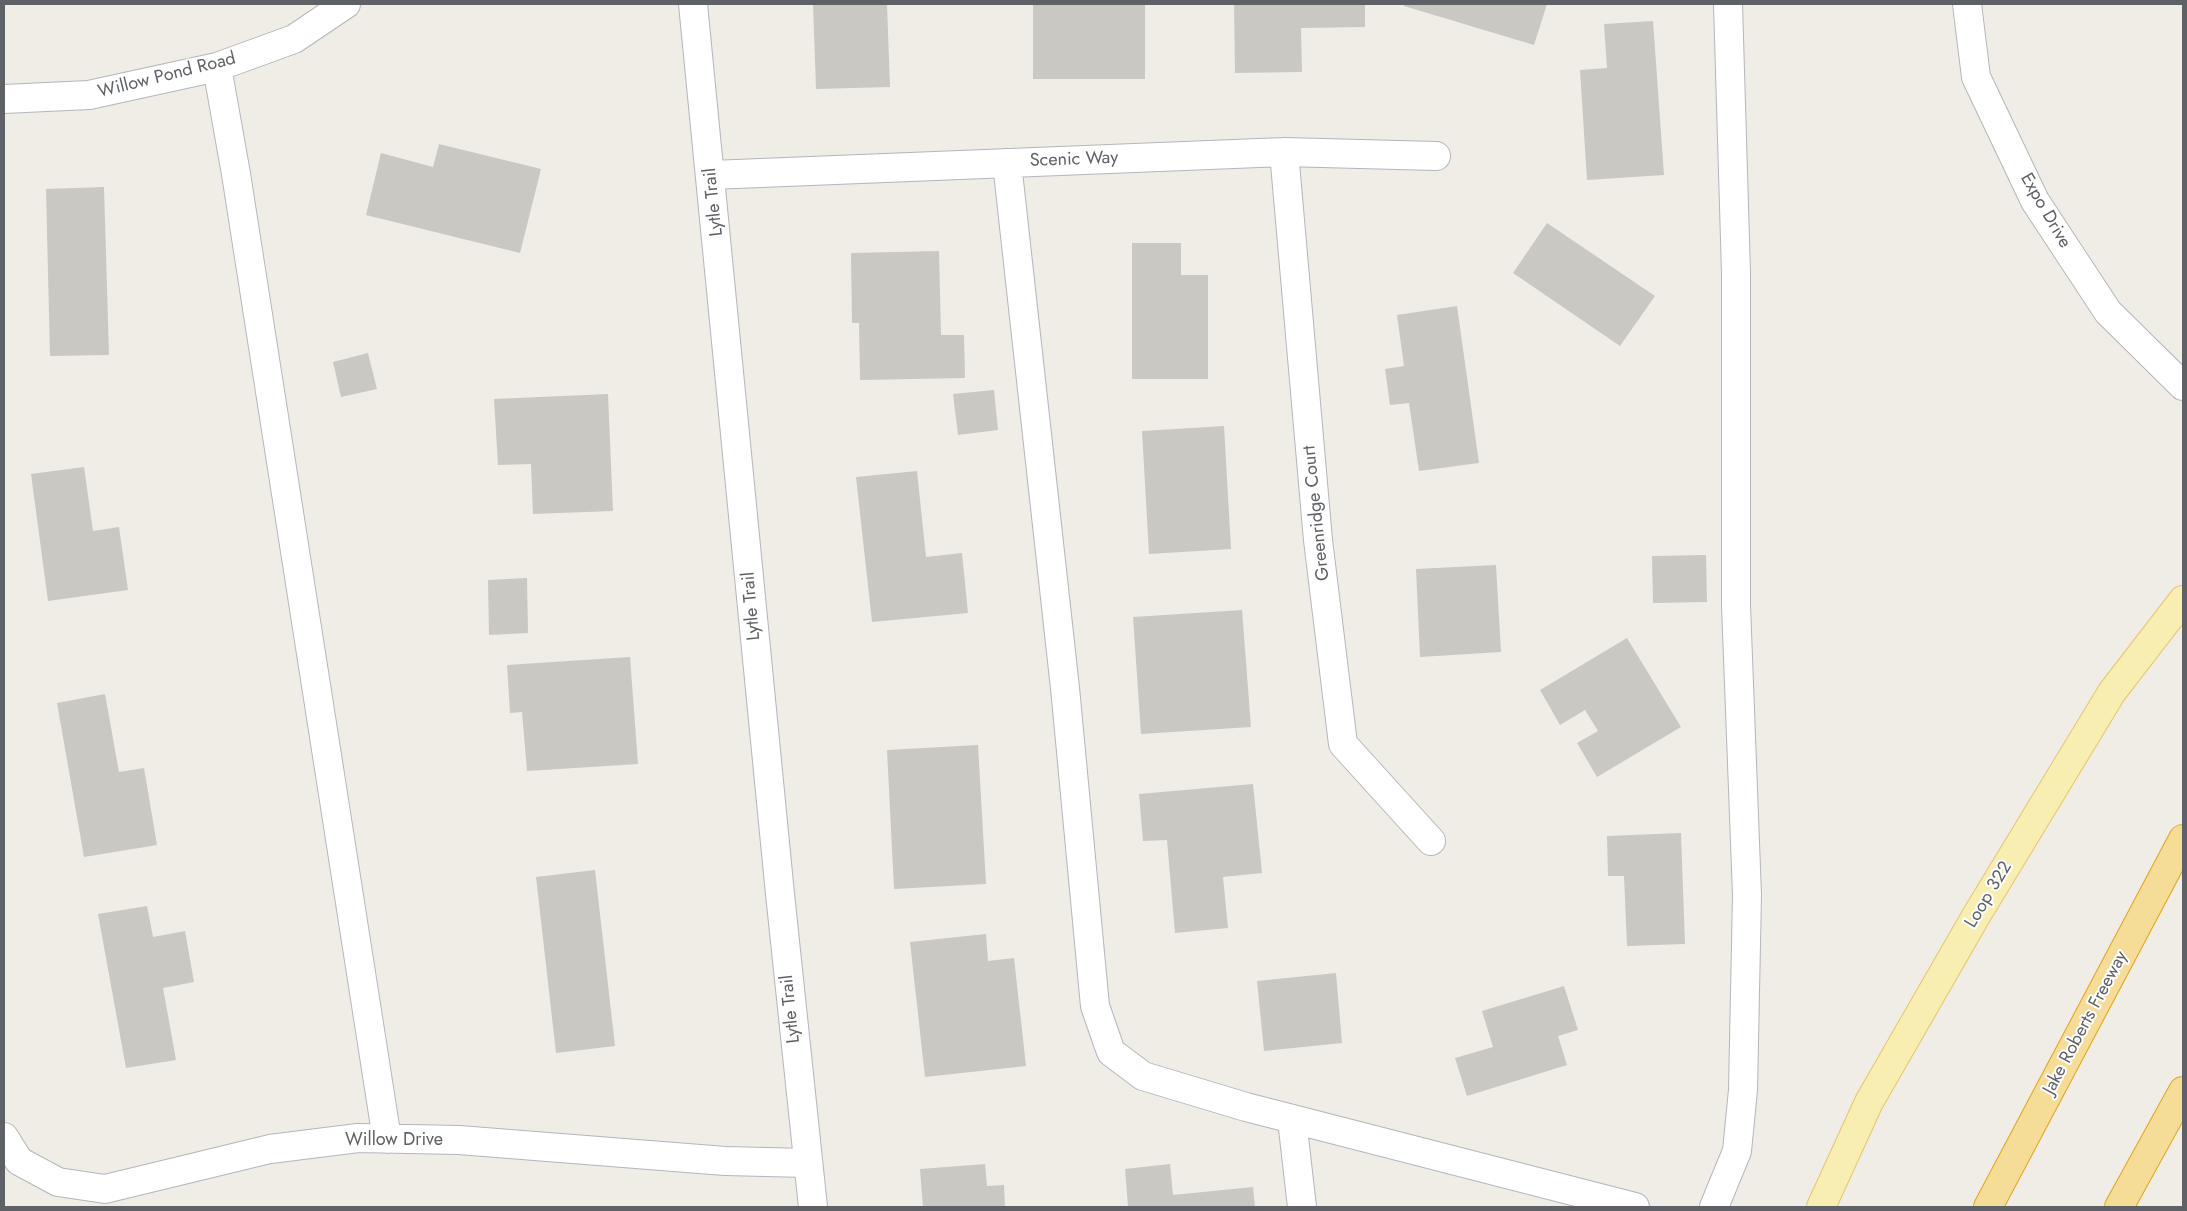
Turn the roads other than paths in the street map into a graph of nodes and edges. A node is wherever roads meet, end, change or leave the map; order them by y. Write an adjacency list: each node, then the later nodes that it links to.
1 (346, 4): 5 (street, Willow Pond Road)
2 (693, 4): 10 (street, Lytle Trail)
3 (1728, 4): 23 (street)
4 (1967, 4): 11 (street, Expo Drive)
5 (217, 67): 6 (street, Willow Pond Road); 18 (street)
6 (4, 99)
7 (1284, 152): 8 (street, Scenic Way); 9 (street, Scenic Way); 14 (street, Greenridge Court)
8 (1436, 156)
9 (1007, 163): 10 (street, Scenic Way); 16 (street)
10 (711, 175): 19 (street, Lytle Trail)
11 (2183, 386)
12 (2183, 600): 24 (main road, Loop 322)
13 (2183, 839): 25 (highway, Jake Roberts Freeway)
14 (1431, 841)
15 (2183, 1091): 26 (highway)
16 (1292, 1120): 21 (street); 22 (street)
17 (4, 1137): 18 (street, Willow Drive)
18 (386, 1139): 19 (street, Willow Drive)
19 (807, 1163): 20 (street, Lytle Trail)
20 (813, 1207)
21 (1302, 1207)
22 (1635, 1207)
23 (1714, 1207)
24 (1820, 1207)
25 (1988, 1207)
26 (2120, 1207)

